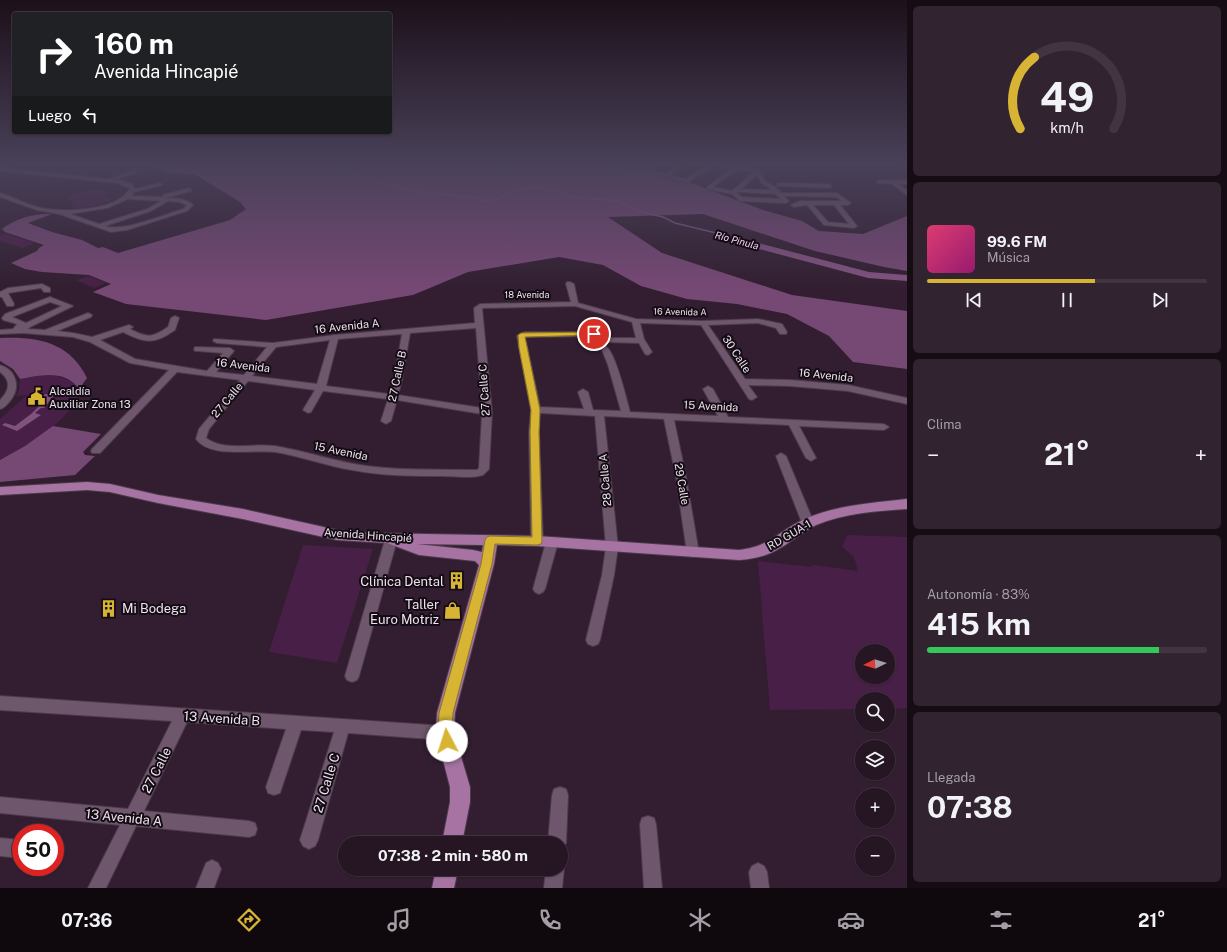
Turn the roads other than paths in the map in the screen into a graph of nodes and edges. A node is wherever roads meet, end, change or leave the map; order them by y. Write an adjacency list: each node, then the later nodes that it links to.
1 (29, 205): 7 (street)
2 (107, 205): 7 (street)
3 (157, 205): 8 (street)
4 (190, 205): 8 (street)
5 (811, 205): 6 (street)
6 (837, 205)
7 (60, 212): 8 (street)
8 (98, 226)
9 (570, 284): 13 (street)
10 (47, 290): 11 (street)
11 (2, 295): 12 (street)
12 (10, 304)
13 (575, 304): 14 (street, 18 Avenida); 17 (street, 16 Avenida A)
14 (480, 306): 19 (street, 27 Calle C)
15 (88, 315): 23 (street)
16 (175, 318): 27 (street)
17 (636, 321): 18 (street, 16 Avenida A); 30 (street)
18 (703, 323): 24 (street, 16 Avenida A); 39 (street, 30 Calle)
19 (478, 325): 21 (street, 16 Avenida A); 49 (street, 27 Calle C)
20 (19, 331): 20 (street); 22 (street, 16 Avenida); 23 (street, 16 Avenida)
21 (406, 331): 26 (street, 16 Avenida A); 43 (street, 27 Calle B)
22 (0, 332)
23 (48, 332): 27 (street, 16 Avenida)
24 (783, 332)
25 (594, 334): 48 (street)
26 (335, 337): 31 (street, 16 Avenida A); 40 (street)
27 (93, 340): 36 (street, 16 Avenida)
28 (604, 340): 30 (street)
29 (217, 341): 31 (street, 16 Avenida A)
30 (642, 341): 34 (street)
31 (273, 345): 38 (street, 27 Calle)
32 (198, 349): 37 (street)
33 (606, 350): 51 (street)
34 (648, 352)
35 (0, 368): 46 (street)
36 (175, 369): 37 (street, 16 Avenida); 58 (street)
37 (210, 373): 38 (street, 16 Avenida)
38 (246, 378): 40 (street, 16 Avenida); 57 (street, 27 Calle)
39 (742, 382): 44 (street, 30 Calle); 45 (street, 16 Avenida)
40 (321, 387): 43 (street, 16 Avenida); 47 (street)
41 (708, 389): 53 (street)
42 (583, 392): 50 (street, 28 Calle A)
43 (394, 396): 49 (street, 16 Avenida); 54 (street, 27 Calle B)
44 (752, 397)
45 (907, 401)
46 (0, 406)
47 (308, 410)
48 (536, 410): 50 (street, 15 Avenida); 68 (street)
49 (487, 412): 61 (street, 27 Calle C)
50 (594, 413): 51 (street, 15 Avenida); 70 (street, 28 Calle A)
51 (626, 414): 52 (street, 15 Avenida)
52 (668, 416): 53 (street, 15 Avenida); 71 (street, 29 Calle)
53 (724, 418): 55 (street, 15 Avenida)
54 (386, 421)
55 (792, 422): 56 (street, 15 Avenida); 60 (street)
56 (884, 426)
57 (201, 440): 61 (street, 15 Avenida)
58 (96, 451)
59 (781, 456): 64 (street)
60 (812, 458)
61 (478, 473)
62 (0, 491): 65 (main road, Avenida Hincapié)
63 (907, 504): 64 (main road, RD GUA-1)
64 (808, 523): 71 (main road, RD GUA-1)
65 (372, 538): 66 (main road); 67 (main road, Avenida Hincapié)
66 (391, 540): 72 (main road); 75 (street)
67 (490, 540): 68 (main road, Avenida Hincapié); 72 (main road)
68 (537, 541): 69 (main road, Avenida Hincapié)
69 (552, 542): 70 (main road, Avenida Hincapié); 73 (street)
70 (612, 547): 71 (main road, Avenida Hincapié); 74 (street, 28 Calle A)
71 (693, 553)
72 (487, 564): 80 (main road)
73 (539, 588)
74 (593, 640)
75 (352, 676)
76 (0, 703): 77 (street, 13 Avenida B)
77 (183, 715): 78 (street, 13 Avenida B); 84 (street, 27 Calle)
78 (296, 723): 79 (street, 13 Avenida B); 81 (street)
79 (342, 726): 80 (street, 13 Avenida B); 89 (street, 27 Calle C)
80 (445, 733): 87 (main road)
81 (274, 787)
82 (560, 795): 88 (street)
83 (0, 805): 84 (street, 13 Avenida A)
84 (132, 818): 86 (street, 13 Avenida A); 95 (street, 27 Calle)
85 (648, 824): 99 (street)
86 (249, 829)
87 (453, 836)
88 (557, 836)
89 (309, 840)
90 (0, 847): 91 (street)
91 (12, 848)
92 (212, 869): 96 (street)
93 (445, 876): 97 (main road)
94 (554, 876): 98 (street)
95 (97, 888)
96 (205, 888)
97 (443, 888)
98 (553, 888)
99 (653, 888)

